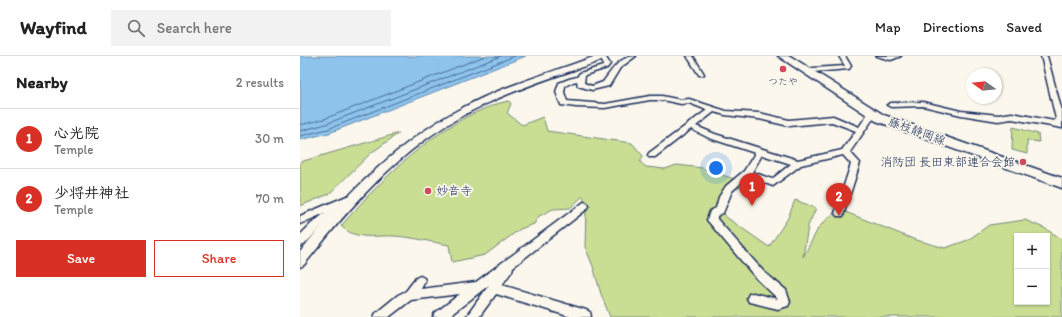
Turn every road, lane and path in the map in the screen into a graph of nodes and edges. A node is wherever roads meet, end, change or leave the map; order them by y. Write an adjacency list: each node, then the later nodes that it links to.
1 (602, 56): 11 (street); 24 (street)
2 (633, 56): 11 (street)
3 (690, 56): 10 (street)
4 (842, 56): 9 (street)
5 (879, 56): 6 (street)
6 (898, 56)
7 (1044, 56): 15 (street)
8 (787, 57): 9 (main road, 藤枝静岡線)
9 (806, 72): 14 (main road, 藤枝静岡線)
10 (701, 74)
11 (580, 79): 13 (street)
12 (891, 105): 15 (street)
13 (713, 109): 16 (street); 17 (street)
14 (872, 114): 17 (street); 23 (main road, 藤枝静岡線)
15 (1060, 124)
16 (690, 126): 18 (street); 20 (street)
17 (860, 130): 19 (street)
18 (760, 152): 21 (street); 22 (street)
19 (845, 152): 21 (street); 27 (street)
20 (652, 155)
21 (798, 163): 22 (street)
22 (747, 172): 36 (street)
23 (1062, 183)
24 (354, 197): 26 (street); 28 (street)
25 (584, 206): 31 (street)
26 (343, 209): 29 (street); 30 (street)
27 (840, 213)
28 (300, 220)
29 (300, 242)
30 (300, 261)
31 (512, 261): 33 (street); 34 (street)
32 (420, 281): 35 (street)
33 (478, 287): 35 (street); 38 (street)
34 (494, 288): 39 (street); 40 (street)
35 (410, 296): 37 (street)
36 (753, 298)
37 (380, 317)
38 (439, 317)
39 (472, 317)
40 (585, 317)

